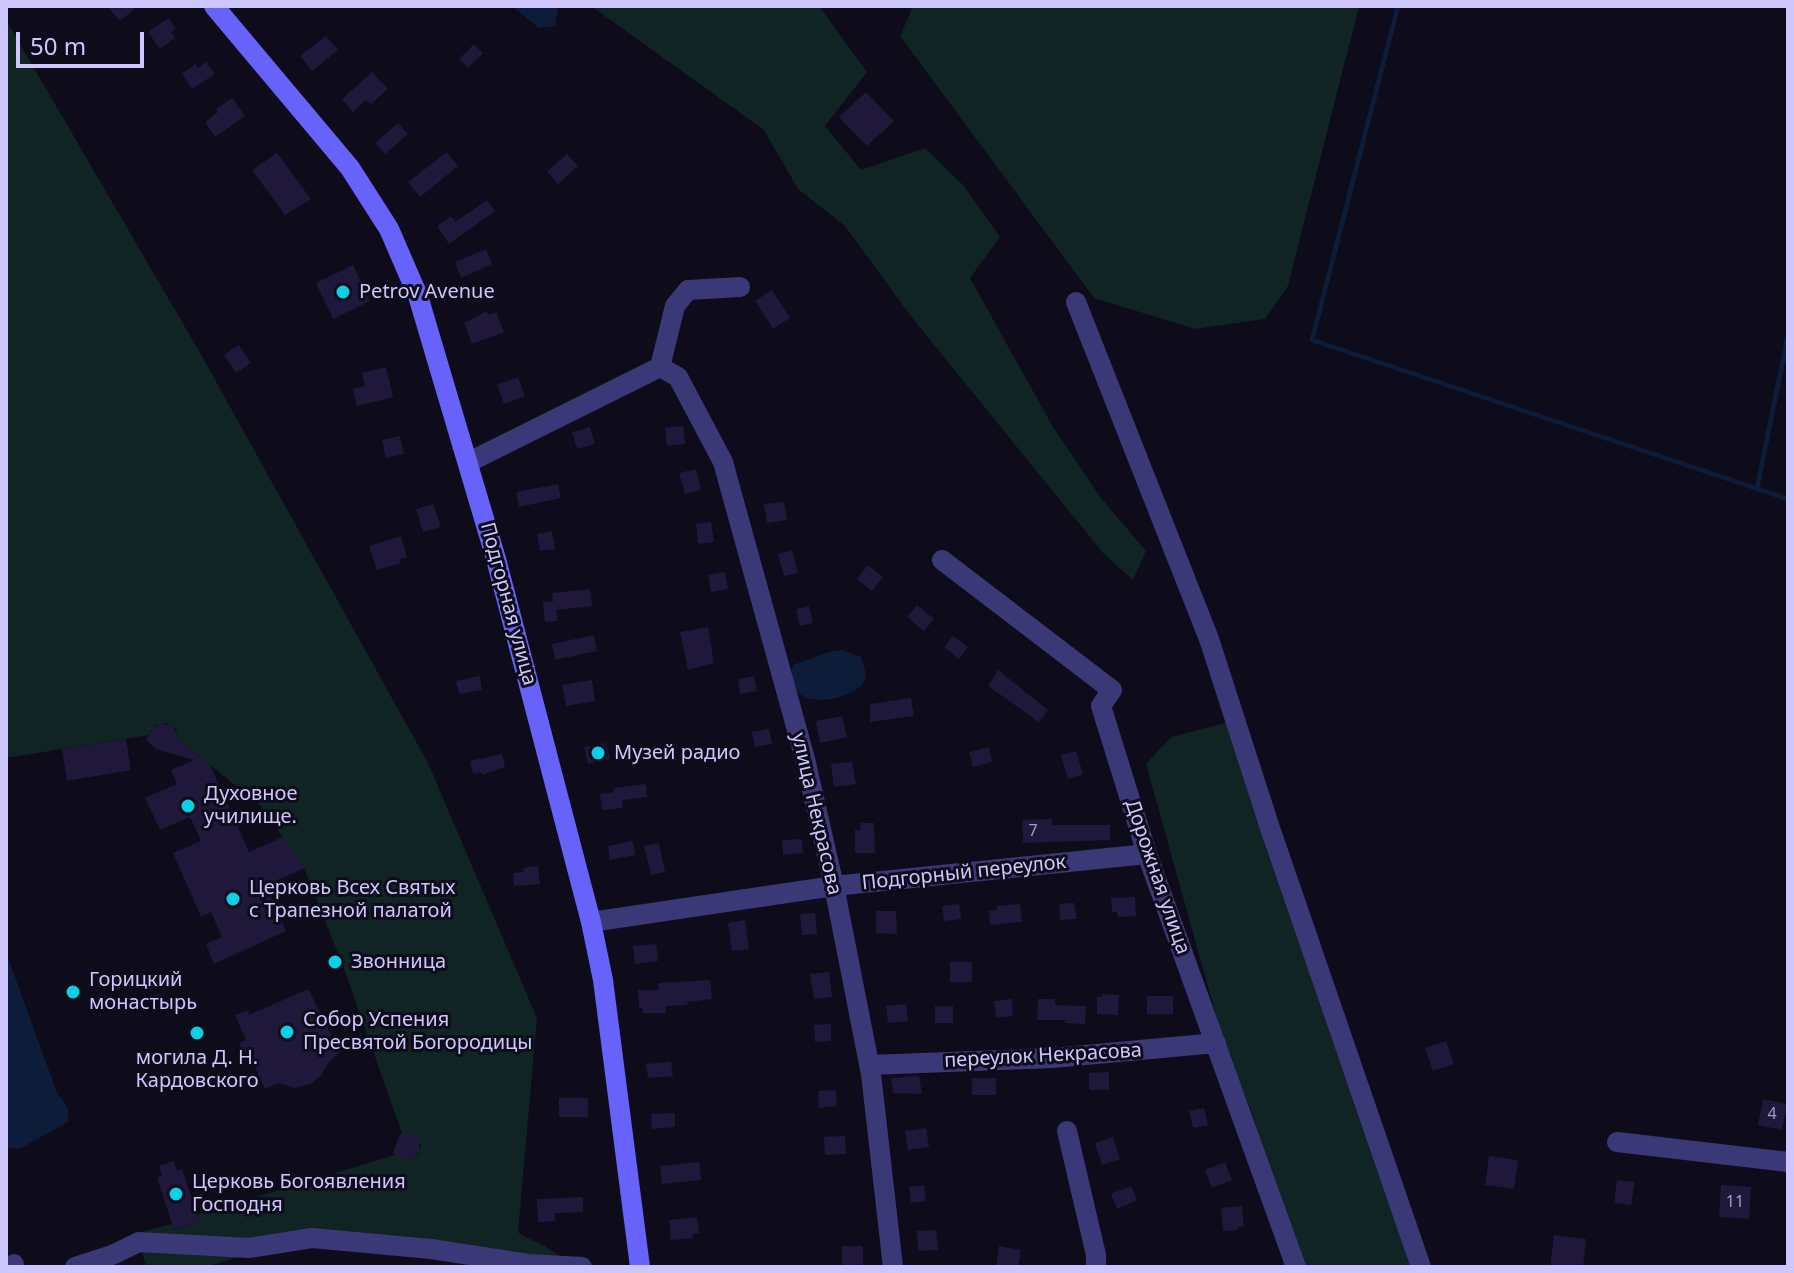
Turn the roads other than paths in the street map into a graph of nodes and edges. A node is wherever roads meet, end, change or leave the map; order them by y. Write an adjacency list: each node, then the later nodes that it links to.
1 (214, 6): 5 (main road, Подгорная улица)
2 (740, 287): 4 (street)
3 (1076, 302): 21 (street)
4 (669, 372): 5 (street); 8 (street, улица Некрасова)
5 (469, 462): 9 (main road, Подгорная улица)
6 (942, 560): 7 (street, Дорожная улица)
7 (1147, 854): 8 (street, Подгорный переулок); 10 (street, Дорожная улица)
8 (834, 886): 9 (street, Подгорный переулок); 11 (street, улица Некрасова)
9 (591, 922): 17 (main road, Подгорная улица)
10 (1216, 1043): 11 (street, переулок Некрасова); 20 (street, Дорожная улица)
11 (869, 1065): 18 (street, улица Некрасова)
12 (1067, 1131): 19 (street)
13 (1617, 1142): 14 (street)
14 (1788, 1162)
15 (75, 1267): 16 (street)
16 (582, 1267)
17 (640, 1267)
18 (893, 1267)
19 (1096, 1267)
20 (1296, 1267)
21 (1421, 1267)

